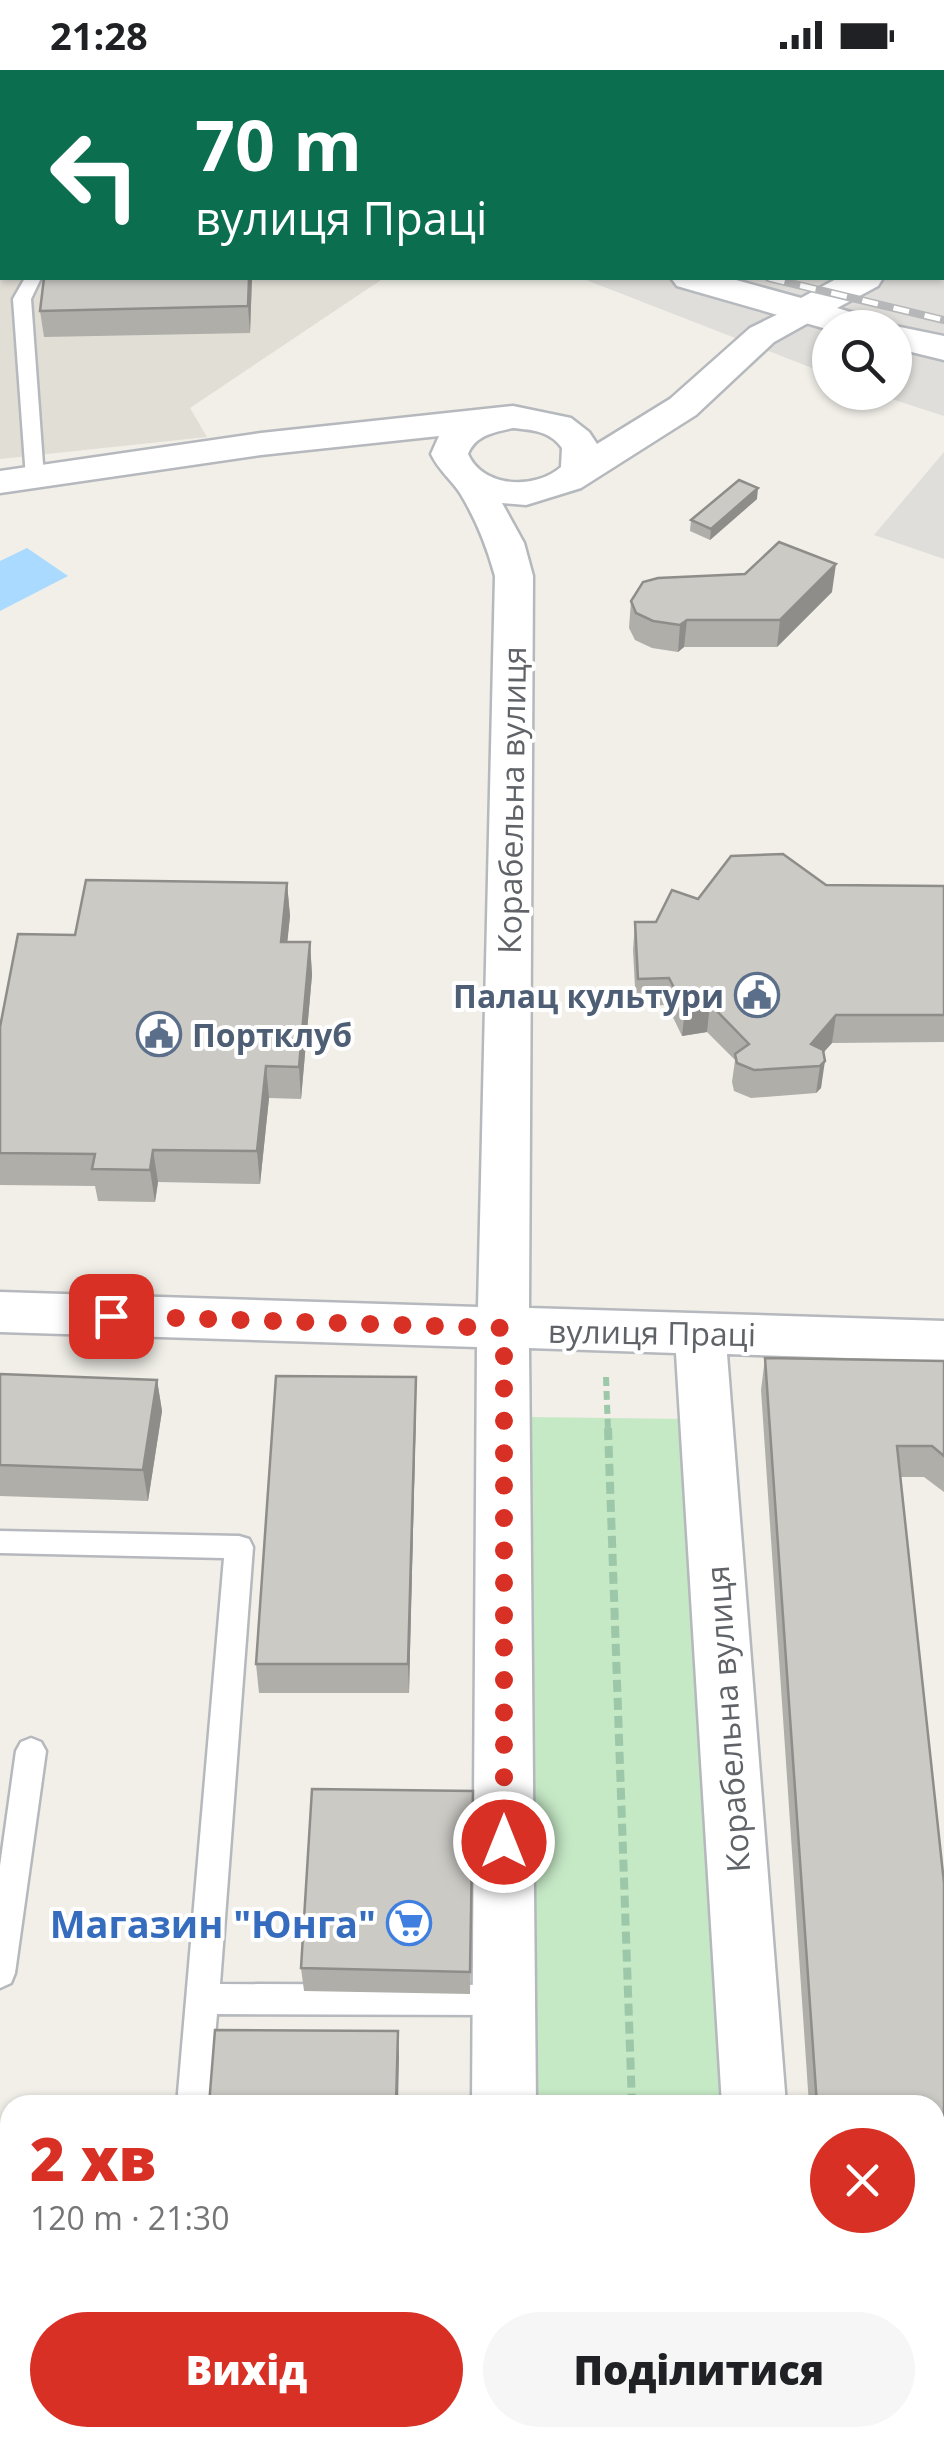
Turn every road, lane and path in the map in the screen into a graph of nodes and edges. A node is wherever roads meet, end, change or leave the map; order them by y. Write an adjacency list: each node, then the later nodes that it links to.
1 (31, 280): 12 (lane)
2 (697, 280): 4 (street)
3 (862, 280): 4 (street)
4 (804, 310): 5 (street); 8 (street)
5 (812, 312)
6 (912, 340): 7 (street)
7 (944, 348)
8 (700, 393): 9 (street); 11 (street)
9 (501, 419): 10 (street); 11 (street); 13 (street)
10 (280, 442): 12 (street); 13 (street)
11 (568, 479): 13 (street); 14 (street)
12 (18, 480)
13 (465, 480): 14 (street)
14 (514, 576): 16 (street, Корабельна вулиця)
15 (0, 1312): 16 (street, вулиця Праці)
16 (504, 1328): 17 (street, вулиця Праці); 24 (street, Корабельна вулиця)
17 (604, 1331): 18 (street, вулиця Праці); 27 (path)
18 (700, 1333): 19 (street, вулиця Праці); 28 (street, Корабельна вулиця)
19 (944, 1341)
20 (0, 1542): 23 (lane)
21 (31, 1750): 22 (lane)
22 (0, 1973)
23 (204, 1999): 24 (lane); 25 (lane)
24 (504, 2000): 26 (street, Корабельна вулиця)
25 (194, 2095)
26 (504, 2095)
27 (632, 2095)
28 (753, 2095)

